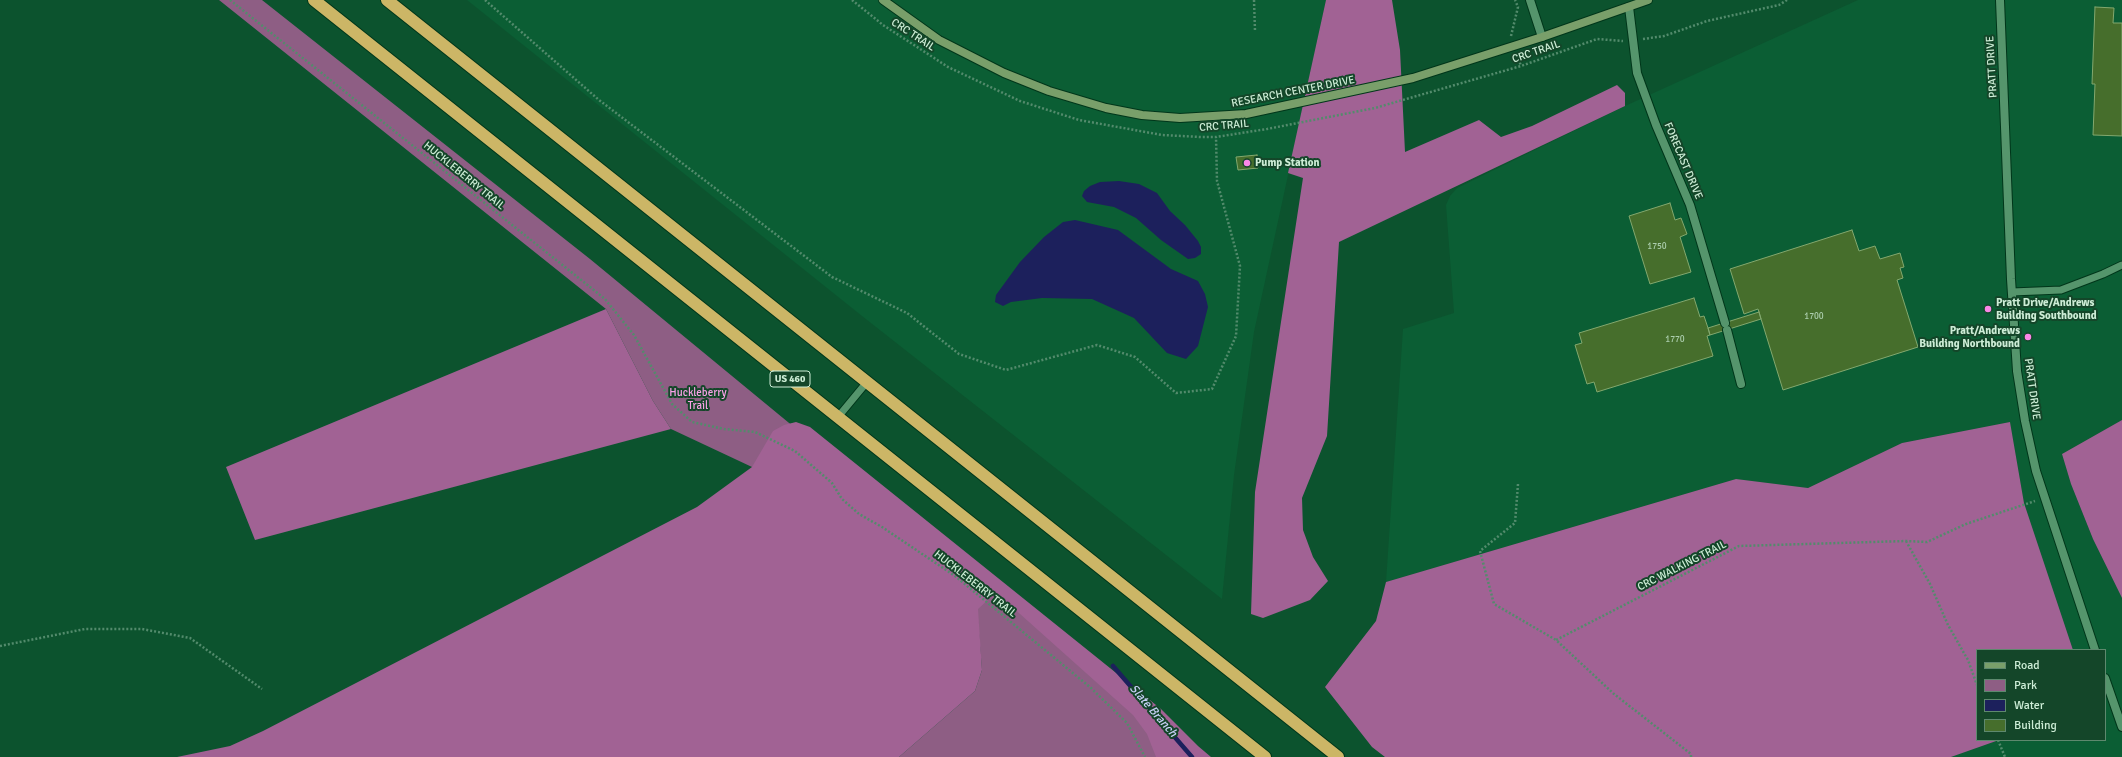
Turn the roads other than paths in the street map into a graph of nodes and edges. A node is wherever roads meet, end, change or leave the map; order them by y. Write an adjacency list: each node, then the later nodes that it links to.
1 (314, 0): 13 (highway, US 460)
2 (387, 0): 11 (highway)
3 (883, 0): 8 (main road, RESEARCH CENTER DRIVE)
4 (1530, 0): 8 (street)
5 (1648, 0): 7 (main road, RESEARCH CENTER DRIVE)
6 (2000, 0): 10 (street, PRATT DRIVE)
7 (1629, 7): 8 (main road, RESEARCH CENTER DRIVE); 12 (street, FORECAST DRIVE)
8 (1542, 37)
9 (2122, 265): 10 (lane)
10 (2012, 292): 14 (street, PRATT DRIVE)
11 (867, 382): 13 (lane); 18 (highway)
12 (1741, 384)
13 (838, 417): 17 (highway, US 460)
14 (2096, 649)
15 (2106, 681): 16 (street)
16 (2122, 727)
17 (1265, 757)
18 (1338, 757)

